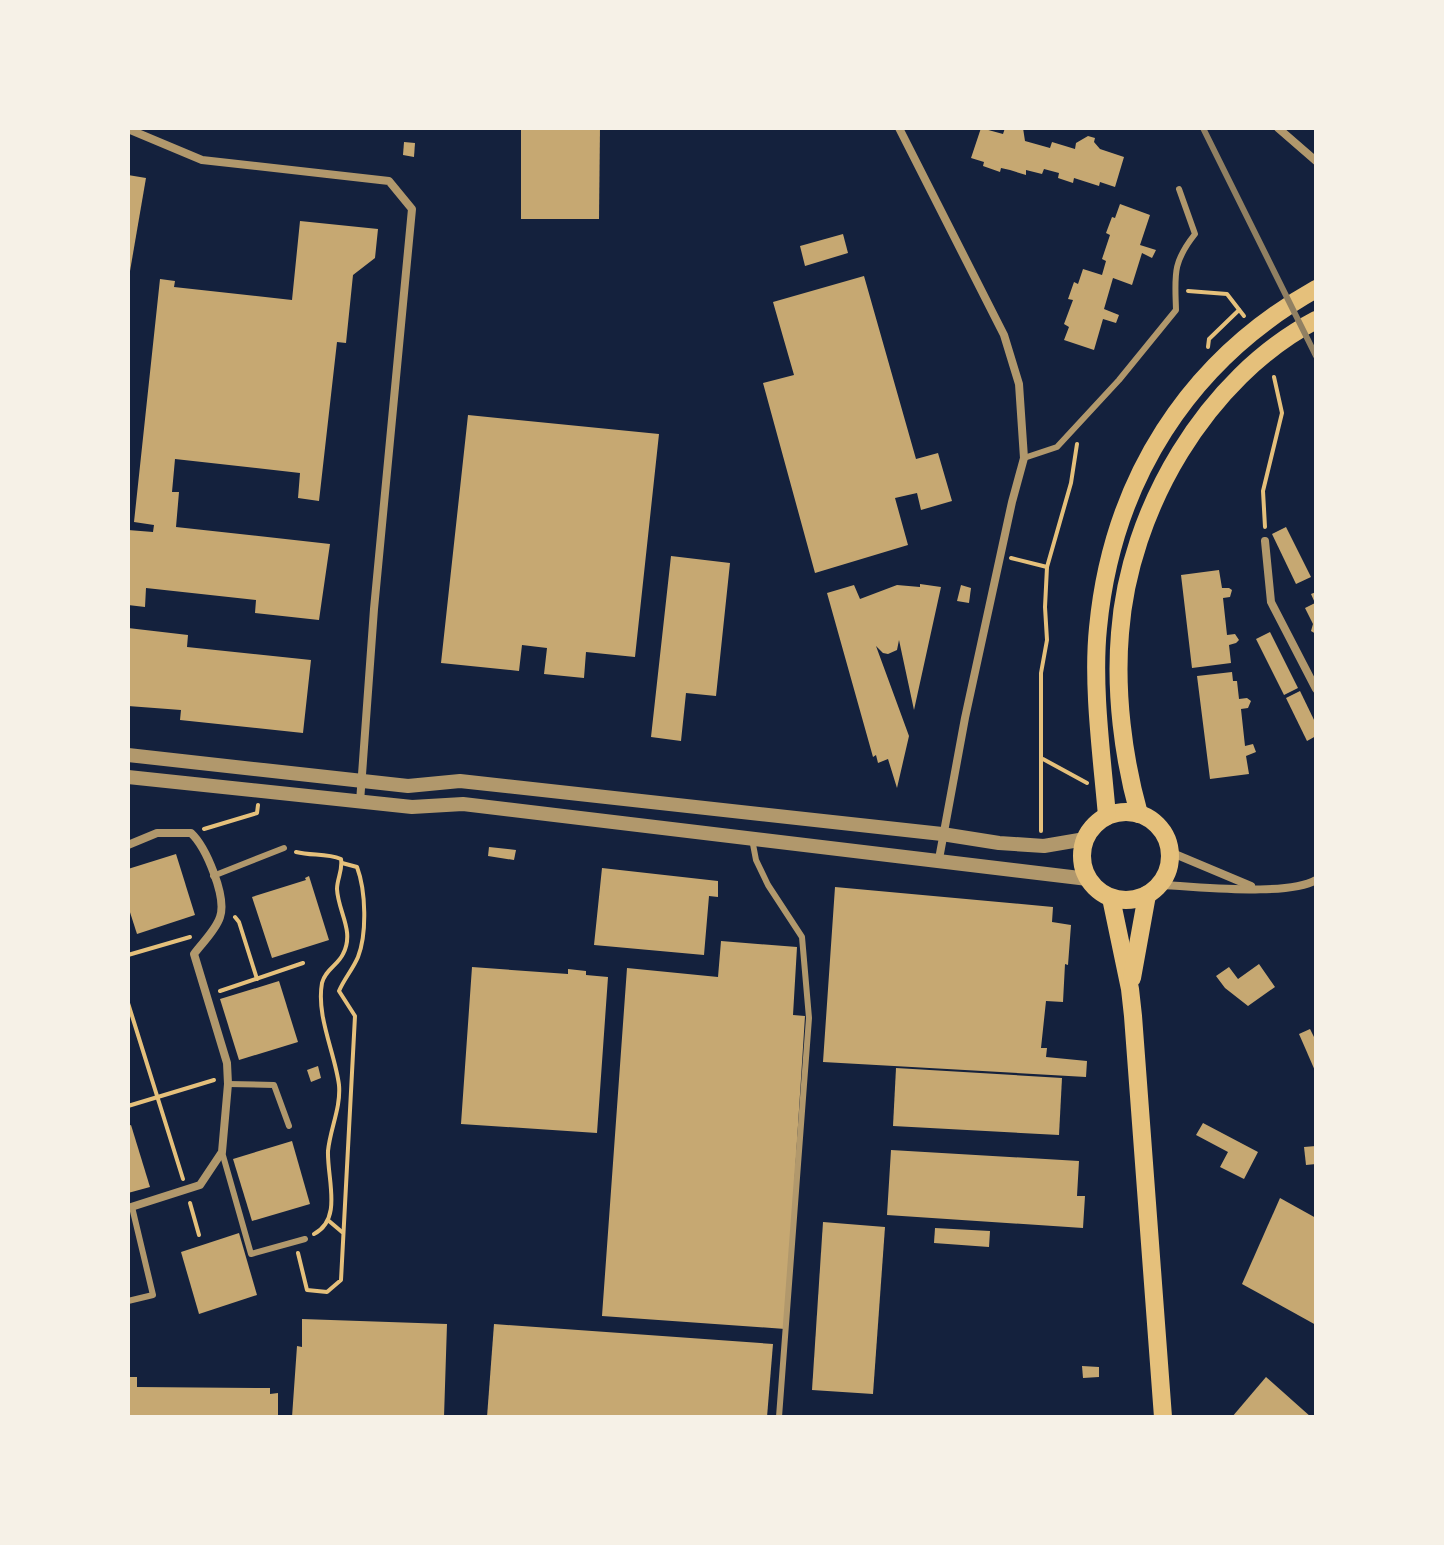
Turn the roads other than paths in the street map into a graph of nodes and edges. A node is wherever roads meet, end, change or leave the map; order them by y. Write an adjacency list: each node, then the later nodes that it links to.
1 (899, 128): 8 (street)
2 (1278, 128): 4 (street)
3 (128, 129): 13 (street)
4 (1316, 161)
5 (1179, 189): 8 (lane)
6 (1316, 289): 16 (main road)
7 (1316, 320): 15 (main road)
8 (1024, 458): 17 (street)
9 (1265, 541): 10 (street)
10 (1316, 689)
11 (128, 755): 13 (street)
12 (128, 777): 14 (street)
13 (361, 781): 14 (street); 17 (street)
14 (360, 802): 18 (street)
15 (1139, 814): 16 (main road); 22 (main road)
16 (1107, 816): 19 (main road)
17 (942, 834): 19 (street); 23 (street)
18 (752, 837): 23 (street); 37 (lane)
19 (1085, 839): 25 (main road)
20 (128, 845): 24 (street)
21 (284, 848): 24 (lane)
22 (1170, 852): 27 (street); 28 (main road)
23 (939, 859): 25 (street)
24 (213, 876): 31 (street)
25 (1088, 879): 29 (main road)
26 (1316, 880): 27 (street)
27 (1256, 888): 28 (street)
28 (1154, 890): 29 (main road); 30 (main road)
29 (1111, 898): 30 (main road)
30 (1130, 989): 38 (main road)
31 (228, 1080): 32 (lane); 33 (street)
32 (289, 1126)
33 (222, 1152): 34 (street); 35 (lane)
34 (130, 1207): 36 (lane)
35 (305, 1239)
36 (128, 1301)
37 (779, 1417)
38 (1163, 1417)

